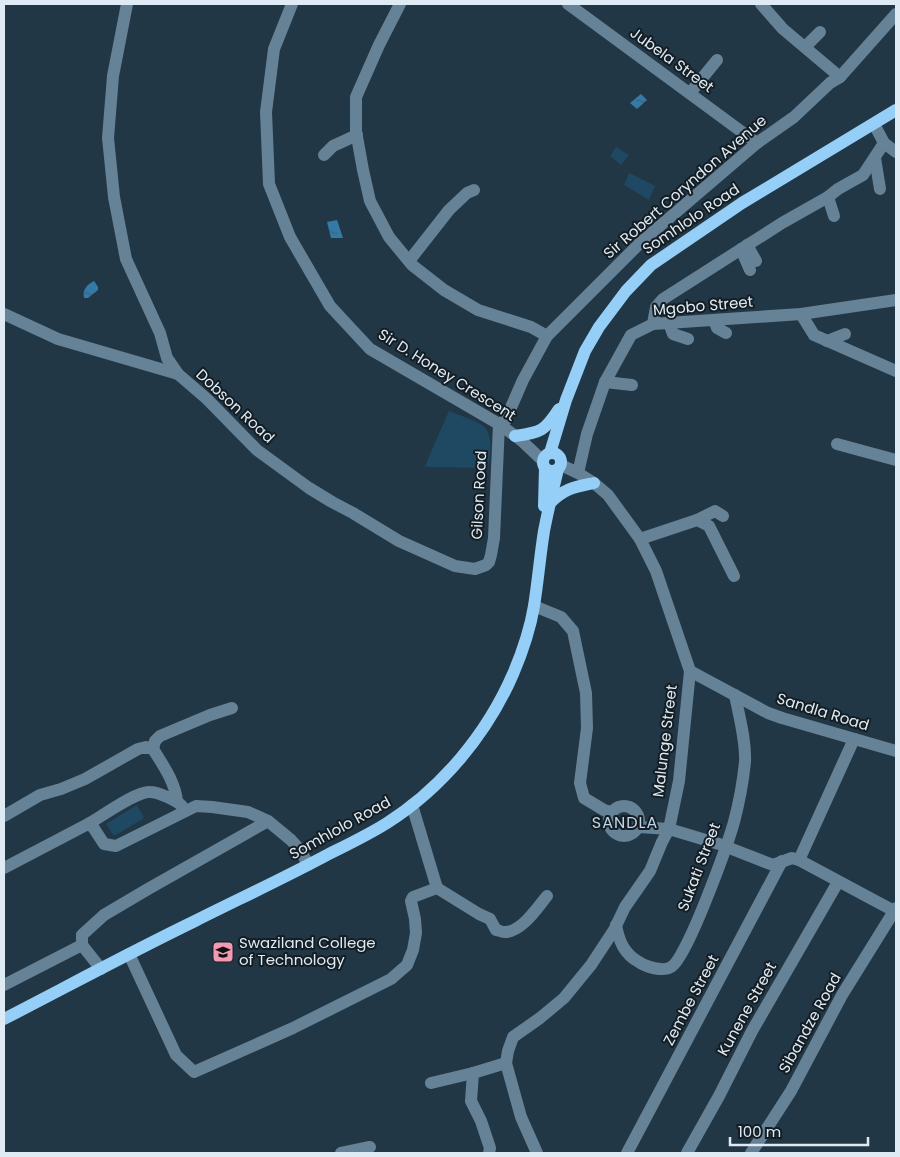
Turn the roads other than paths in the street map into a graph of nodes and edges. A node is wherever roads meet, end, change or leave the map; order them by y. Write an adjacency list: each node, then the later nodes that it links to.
1 (126, 4): 39 (street)
2 (292, 4): 43 (street, Sir D. Honey Crescent)
3 (400, 4): 14 (street)
4 (568, 4): 11 (street, Jubela Street)
5 (762, 4): 8 (street)
6 (896, 14): 10 (street, Sir Robert Coryndon Avenue)
7 (820, 32): 8 (street)
8 (806, 48): 10 (street)
9 (717, 60): 11 (street)
10 (840, 77): 15 (street, Sir Robert Coryndon Avenue)
11 (690, 93): 15 (street, Jubela Street)
12 (896, 110): 13 (main road, Somhlolo Road)
13 (874, 124): 16 (street); 42 (main road, Somhlolo Road)
14 (357, 136): 18 (street); 25 (street)
15 (757, 143): 35 (street, Sir Robert Coryndon Avenue)
16 (884, 143): 17 (street); 19 (street)
17 (896, 152)
18 (324, 155)
19 (875, 158): 20 (street); 22 (street)
20 (880, 189)
21 (474, 190): 25 (street)
22 (828, 196): 23 (street); 24 (street)
23 (834, 216)
24 (744, 247): 26 (street); 32 (street)
25 (409, 261): 35 (street)
26 (753, 266)
27 (896, 300): 29 (street, Mgobo Street)
28 (4, 314): 39 (street, Dobson Road)
29 (801, 314): 30 (street, Mgobo Street); 37 (street)
30 (714, 320): 31 (street, Mgobo Street); 33 (street)
31 (669, 323): 32 (street, Mgobo Street); 36 (street)
32 (654, 324): 40 (street, Mgobo Street)
33 (726, 333)
34 (845, 334): 37 (street)
35 (547, 336): 43 (street, Sir Robert Coryndon Avenue)
36 (688, 339)
37 (827, 341): 38 (street)
38 (896, 371)
39 (178, 374): 55 (street, Dobson Road)
40 (605, 382): 41 (street); 48 (street, Mgobo Street)
41 (632, 385)
42 (565, 405): 44 (main road); 47 (main road, Somhlolo Road)
43 (498, 424): 44 (street, Sir D. Honey Crescent); 55 (street, Gilson Road)
44 (518, 439): 47 (street, Sir D. Honey Crescent)
45 (837, 444): 46 (street)
46 (896, 460)
47 (552, 461): 48 (street, Malunge Street); 50 (main road, Somhlolo Road); 53 (main road, Somhlolo Road)
48 (578, 473): 49 (street, Malunge Street)
49 (594, 483): 50 (main road); 54 (street, Malunge Street)
50 (550, 503): 53 (main road, Somhlolo Road)
51 (723, 516): 52 (street)
52 (696, 520): 54 (street); 56 (street)
53 (544, 531): 57 (main road, Somhlolo Road)
54 (640, 540): 58 (street, Malunge Street)
55 (486, 565)
56 (734, 576)
57 (534, 606): 65 (main road, Somhlolo Road); 67 (street)
58 (690, 671): 59 (street, Sandla Road); 72 (street, Malunge Street)
59 (735, 695): 61 (street, Sandla Road); 73 (street, Sukati Street)
60 (232, 708): 62 (street)
61 (854, 739): 63 (street, Sandla Road); 74 (street)
62 (153, 749): 64 (street); 68 (street)
63 (896, 751)
64 (177, 801): 66 (street); 70 (street)
65 (412, 805): 76 (main road, Somhlolo Road); 79 (street)
66 (188, 810): 69 (street); 70 (street)
67 (612, 812): 71 (street); 71 (street)
68 (4, 816)
69 (268, 821): 76 (street); 83 (street)
70 (88, 824): 77 (street)
71 (639, 827): 72 (street)
72 (669, 830): 73 (street); 82 (street, Malunge Street)
73 (726, 847): 75 (street); 82 (street, Sukati Street)
74 (799, 860): 75 (street); 78 (street)
75 (782, 861): 95 (street, Zembe Street)
76 (308, 865): 84 (main road, Somhlolo Road)
77 (4, 868)
78 (838, 882): 81 (street); 96 (street, Kunene Street)
79 (437, 888): 80 (street); 84 (street)
80 (547, 896)
81 (896, 911): 97 (street, Sibandze Road)
82 (616, 925): 88 (street, Malunge Street)
83 (82, 945): 85 (street); 86 (street)
84 (129, 954): 85 (main road, Somhlolo Road)
85 (101, 968): 87 (main road, Somhlolo Road)
86 (4, 985)
87 (4, 1019)
88 (506, 1063): 89 (street); 94 (street, Malunge Street)
89 (473, 1073): 90 (street); 93 (street)
90 (431, 1083)
91 (370, 1147): 92 (street)
92 (340, 1153)
93 (489, 1153)
94 (537, 1153)
95 (627, 1153)
96 (687, 1153)
97 (751, 1153)

